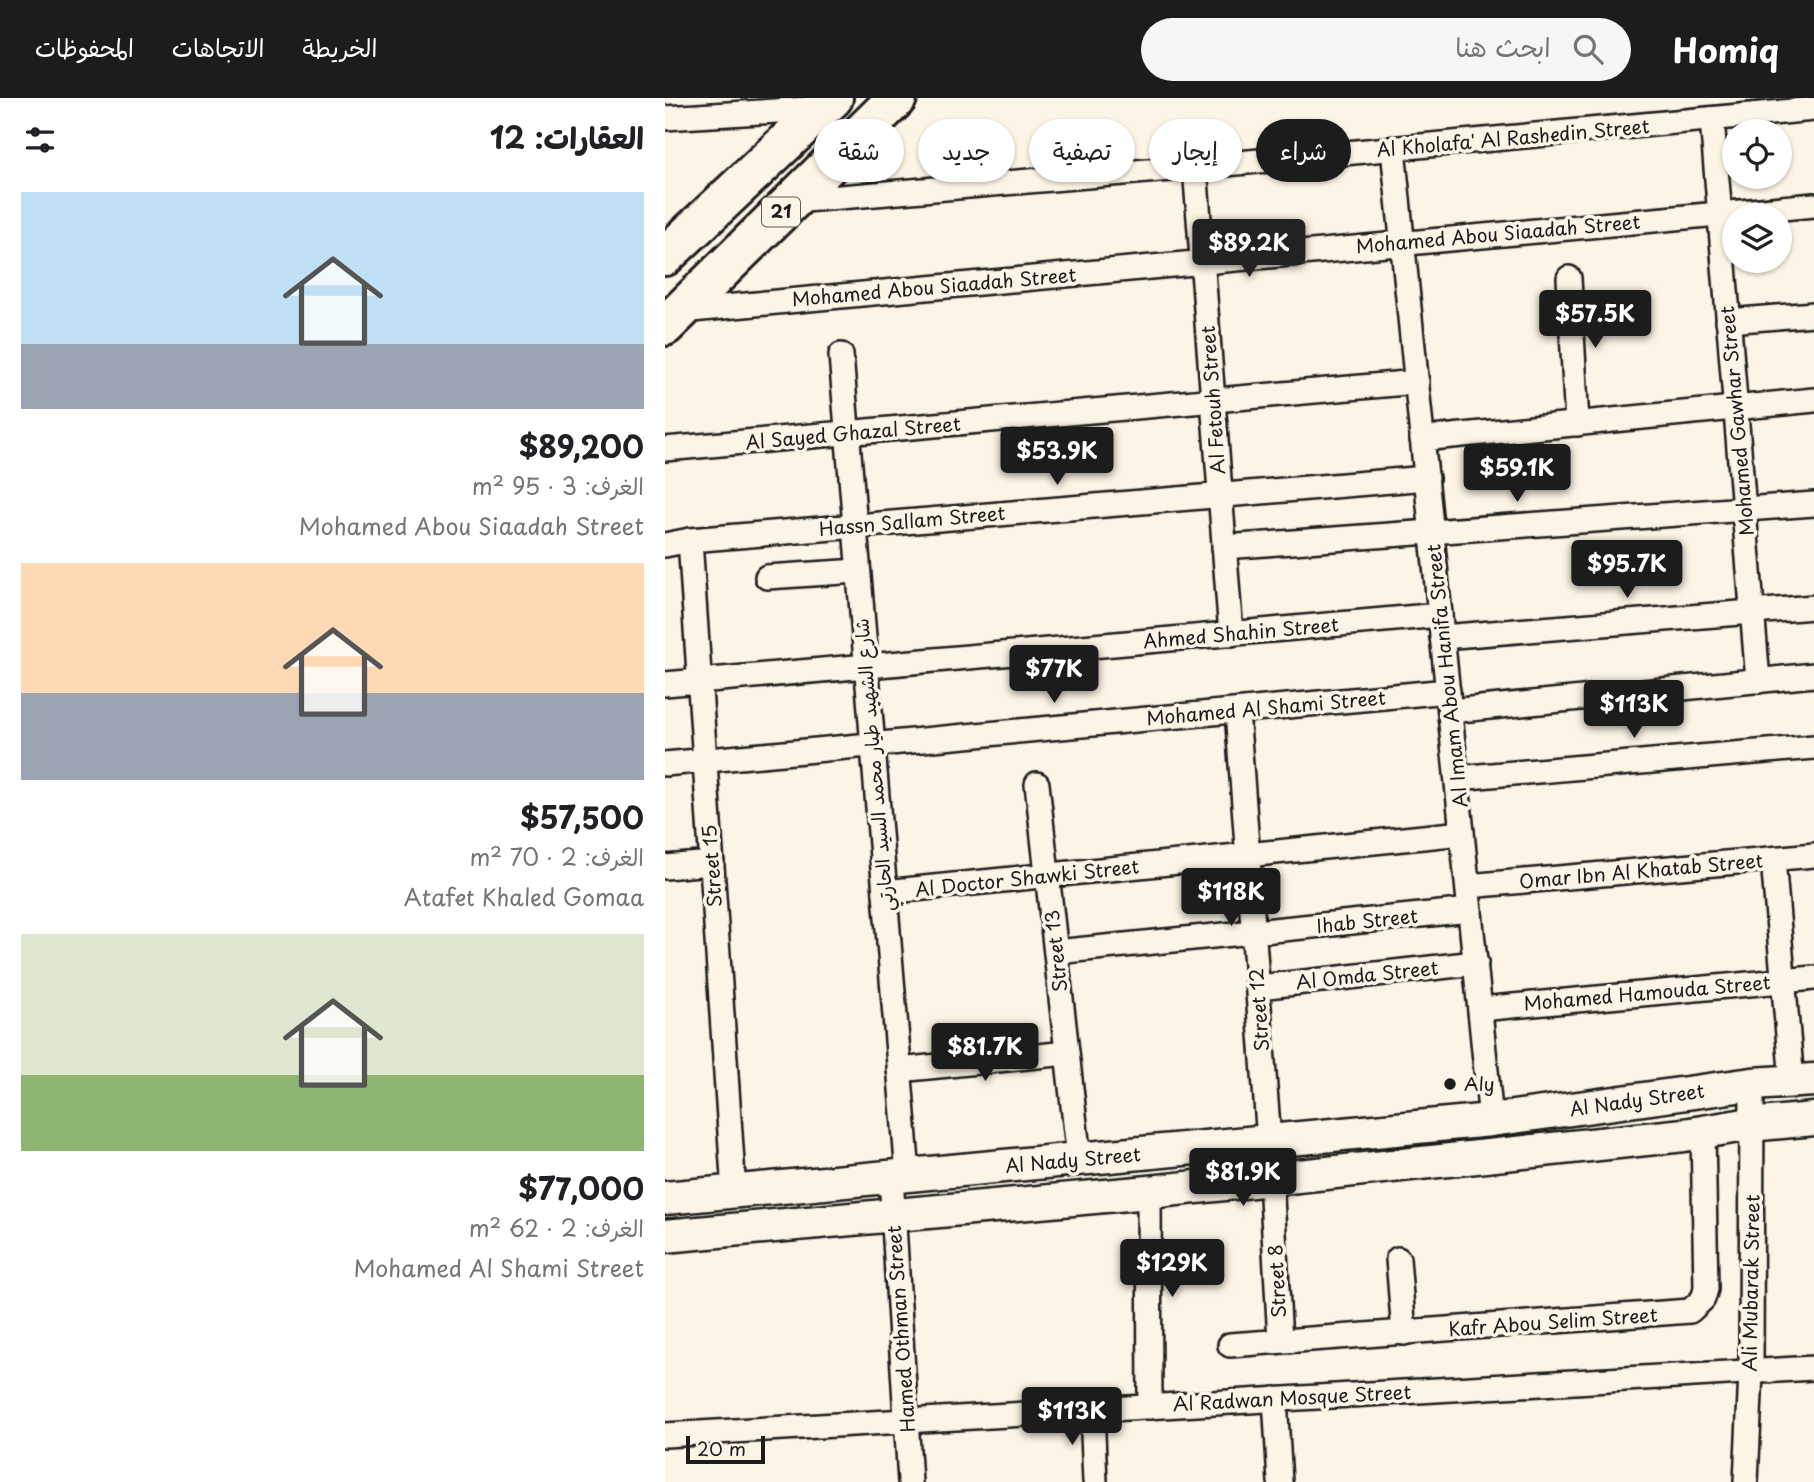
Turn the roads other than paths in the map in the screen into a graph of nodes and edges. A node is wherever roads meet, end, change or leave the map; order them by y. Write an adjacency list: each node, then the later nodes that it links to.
1 (897, 98): 10 (highway, 21)
2 (828, 103): 4 (street); 14 (highway, 21)
3 (1814, 109): 5 (street, Al Kholafa' Al Rashedin Street)
4 (665, 118)
5 (1712, 119): 6 (street, Al Kholafa' Al Rashedin Street); 12 (street, Mohamed Gawhar Street)
6 (1393, 149): 7 (street, Al Kholafa' Al Rashedin Street); 13 (street, Al Imam Abou Hanifa Street)
7 (1242, 163)
8 (1149, 171): 10 (street, Al Kholafa' Al Rashedin Street)
9 (1196, 182): 15 (street, Al Fetouh Street)
10 (793, 201): 18 (highway, 21)
11 (1814, 205): 12 (street, Mohamed Abou Siaadah Street)
12 (1720, 214): 13 (street, Mohamed Abou Siaadah Street); 19 (street, Mohamed Gawhar Street)
13 (1403, 243): 15 (street, Mohamed Abou Siaadah Street); 21 (street, Al Imam Abou Hanifa Street)
14 (666, 252)
15 (1202, 262): 18 (street, Mohamed Abou Siaadah Street); 23 (street, Al Fetouh Street)
16 (1569, 278): 25 (street)
17 (1814, 314): 19 (street)
18 (673, 319)
19 (1728, 321): 24 (street, Mohamed Gawhar Street)
20 (841, 355): 26 (street, شارع الشهيد طيار محمد السيد الحارتي)
21 (1417, 382): 23 (street, Al Sayed Ghazal Street); 27 (street, Al Imam Abou Hanifa Street)
22 (1814, 400): 24 (street)
23 (1213, 401): 26 (street, Al Sayed Ghazal Street); 30 (street, Al Fetouh Street)
24 (1736, 408): 25 (street); 32 (street, Mohamed Gawhar Street)
25 (1577, 424): 27 (street)
26 (847, 433): 28 (street, Al Sayed Ghazal Street); 33 (street, شارع الشهيد طيار محمد السيد الحارتي)
27 (1422, 439): 29 (street, Al Imam Abou Hanifa Street)
28 (665, 449)
29 (1427, 478): 30 (street, Hassn Sallam Street); 34 (street, Al Imam Abou Hanifa Street)
30 (1220, 496): 33 (street, Hassn Sallam Street); 37 (street, Al Fetouh Street)
31 (1814, 504): 32 (street)
32 (1744, 509): 34 (street); 41 (street, Mohamed Gawhar Street)
33 (855, 526): 35 (street, Hassn Sallam Street); 38 (street, شارع الشهيد طيار محمد السيد الحارتي)
34 (1432, 532): 37 (street); 42 (street, Al Imam Abou Hanifa Street)
35 (690, 540): 36 (street, Hassn Sallam Street); 46 (street, Street 15)
36 (665, 545)
37 (1224, 547): 43 (street, Al Fetouh Street)
38 (858, 571): 39 (street); 44 (street, شارع الشهيد طيار محمد السيد الحارتي)
39 (767, 577)
40 (1814, 607): 41 (street, Ahmed Shahin Street)
41 (1752, 612): 42 (street, Ahmed Shahin Street); 47 (street, Mohamed Gawhar Street)
42 (1441, 626): 43 (street, Ahmed Shahin Street); 49 (street, Al Imam Abou Hanifa Street)
43 (1231, 634): 44 (street, Ahmed Shahin Street)
44 (866, 666): 46 (street, Ahmed Shahin Street); 51 (street, شارع الشهيد طيار محمد السيد الحارتي)
45 (1814, 675): 47 (street, Mohamed Al Shami Street)
46 (700, 681): 48 (street, Ahmed Shahin Street); 53 (street, Street 15)
47 (1758, 681): 49 (street, Mohamed Al Shami Street)
48 (665, 684)
49 (1449, 701): 50 (street, Mohamed Al Shami Street); 55 (street, Al Imam Abou Hanifa Street)
50 (1237, 711): 51 (street, Mohamed Al Shami Street); 58 (street, Street 12)
51 (873, 744): 53 (street, Mohamed Al Shami Street); 65 (street, شارع الشهيد طيار محمد السيد الحارتي)
52 (1814, 747): 55 (street)
53 (705, 760): 54 (street, Mohamed Al Shami Street); 61 (street, Street 15)
54 (665, 764)
55 (1457, 778): 57 (street, Al Imam Abou Hanifa Street)
56 (1037, 784): 63 (street, Street 13)
57 (1462, 832): 58 (street, Al Doctor Shawki Street); 64 (street, Al Imam Abou Hanifa Street)
58 (1248, 855): 63 (street, Al Doctor Shawki Street); 67 (street, Street 12)
59 (1814, 855): 60 (street, Omar Ibn Al Khatab Street)
60 (1773, 859): 64 (street, Omar Ibn Al Khatab Street); 71 (street)
61 (712, 863): 62 (street); 86 (street, Street 15)
62 (665, 867)
63 (1047, 876): 65 (street, Al Doctor Shawki Street); 68 (street, Street 13)
64 (1468, 886): 66 (street, Al Imam Abou Hanifa Street)
65 (884, 892): 75 (street, شارع الشهيد طيار محمد السيد الحارتي)
66 (1470, 910): 67 (street, Ihab Street); 69 (street, Al Imam Abou Hanifa Street)
67 (1253, 932): 68 (street, Ihab Street); 72 (street, Street 12)
68 (1056, 952): 74 (street, Street 13)
69 (1476, 963): 72 (street, Al Omda Street); 73 (street, Al Imam Abou Hanifa Street)
70 (1814, 978): 71 (street, Mohamed Hamouda Street)
71 (1783, 981): 73 (street, Mohamed Hamouda Street); 76 (street)
72 (1258, 986): 82 (street, Street 12)
73 (1481, 1009): 79 (street, Al Imam Abou Hanifa Street)
74 (1067, 1054): 75 (street); 83 (street, Street 13)
75 (899, 1070): 84 (street, شارع الشهيد طيار محمد السيد الحارتي)
76 (1803, 1082): 77 (street, Al Nady Street)
77 (1752, 1084): 79 (street, Al Nady Street); 80 (street, Ali Mubarak Street)
78 (1814, 1119): 80 (street, Al Nady Street)
79 (1491, 1120): 82 (street, Al Nady Street)
80 (1752, 1125): 81 (street, Al Nady Street); 96 (street, Ali Mubarak Street)
81 (1703, 1132): 85 (street, Al Nady Street); 92 (street, Kafr Abou Selim Street)
82 (1269, 1141): 83 (street, Al Nady Street)
83 (1079, 1159): 84 (street, Al Nady Street)
84 (899, 1176): 86 (street, Al Nady Street); 89 (street, Hamed Othman Street)
85 (1271, 1179): 87 (street, Al Nady Street); 93 (street, Street 8)
86 (734, 1192): 88 (street, Al Nady Street)
87 (1149, 1192): 89 (street, Al Nady Street); 98 (street)
88 (665, 1198)
89 (894, 1216): 90 (street, Al Nady Street); 100 (street, Hamed Othman Street)
90 (665, 1236)
91 (1398, 1259): 92 (street)
92 (1404, 1333): 93 (street, Kafr Abou Selim Street)
93 (1280, 1341): 94 (street, Kafr Abou Selim Street)
94 (1230, 1345)
95 (1814, 1368): 96 (street, Al Radwan Mosque Street)
96 (1751, 1371): 97 (street, Al Radwan Mosque Street); 105 (street, Ali Mubarak Street)
97 (1275, 1399): 98 (street, Al Radwan Mosque Street); 104 (street)
98 (1150, 1407): 99 (street, Al Radwan Mosque Street)
99 (1092, 1410): 100 (street, Al Radwan Mosque Street); 103 (street)
100 (907, 1421): 101 (street, Al Radwan Mosque Street); 102 (street, Hamed Othman Street)
101 (665, 1435)
102 (910, 1482)
103 (1095, 1482)
104 (1280, 1482)
105 (1746, 1482)

